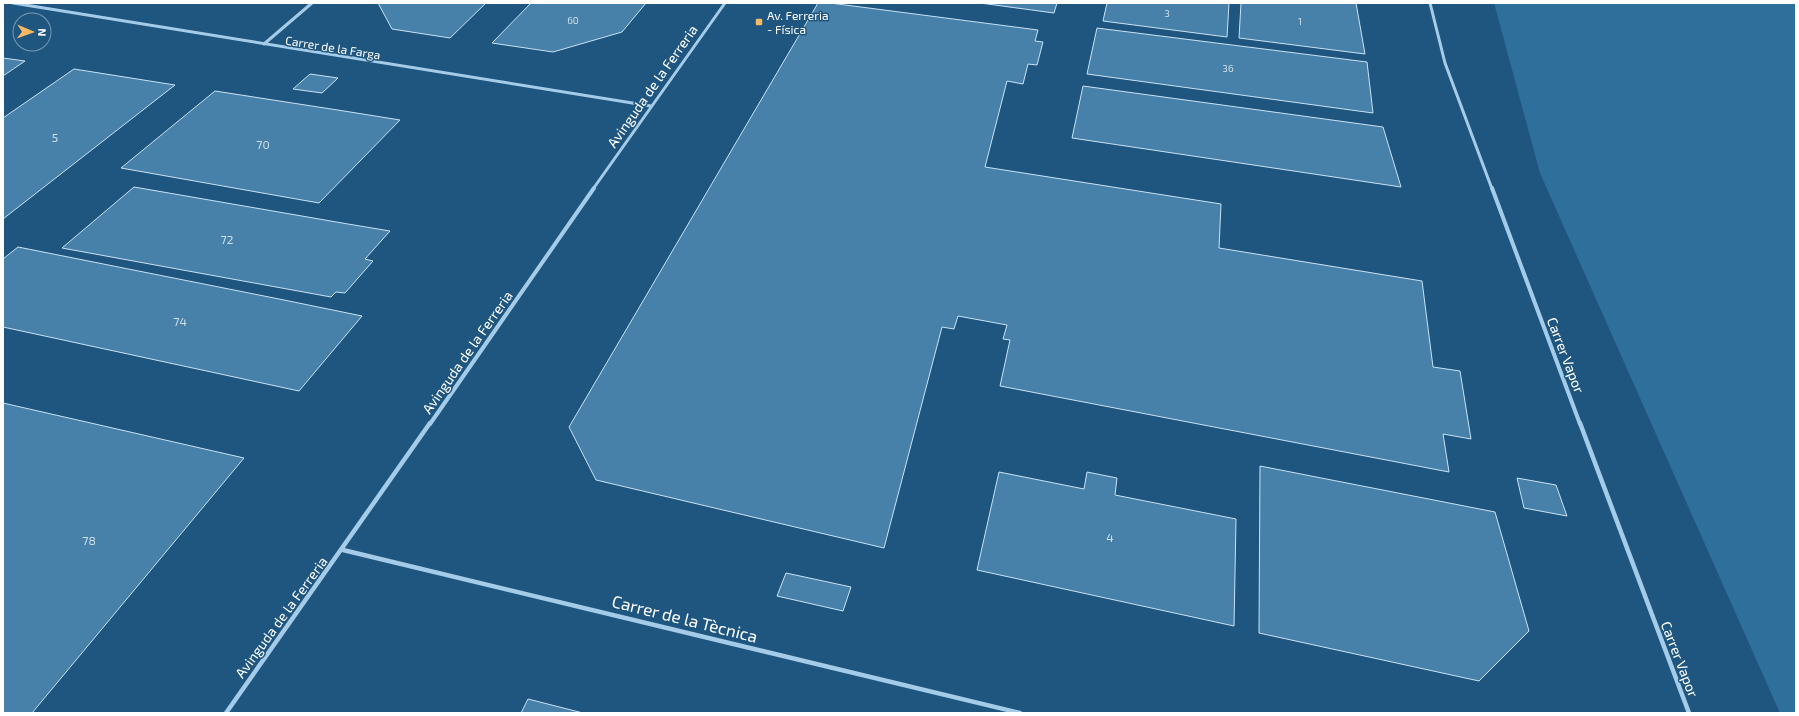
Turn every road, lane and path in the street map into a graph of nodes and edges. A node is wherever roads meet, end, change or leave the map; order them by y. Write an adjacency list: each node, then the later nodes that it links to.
1 (13, 3): 5 (street, Carrer de la Farga)
2 (312, 3): 5 (street)
3 (725, 3): 6 (street, Avinguda de la Ferreria)
4 (1430, 3): 10 (street, Carrer Vapor)
5 (264, 44): 6 (street, Carrer de la Farga)
6 (651, 106): 7 (street, Avinguda de la Ferreria)
7 (343, 550): 8 (street, Avinguda de la Ferreria); 9 (street, Carrer de la Tècnica)
8 (226, 713)
9 (1020, 713)
10 (1689, 713)

